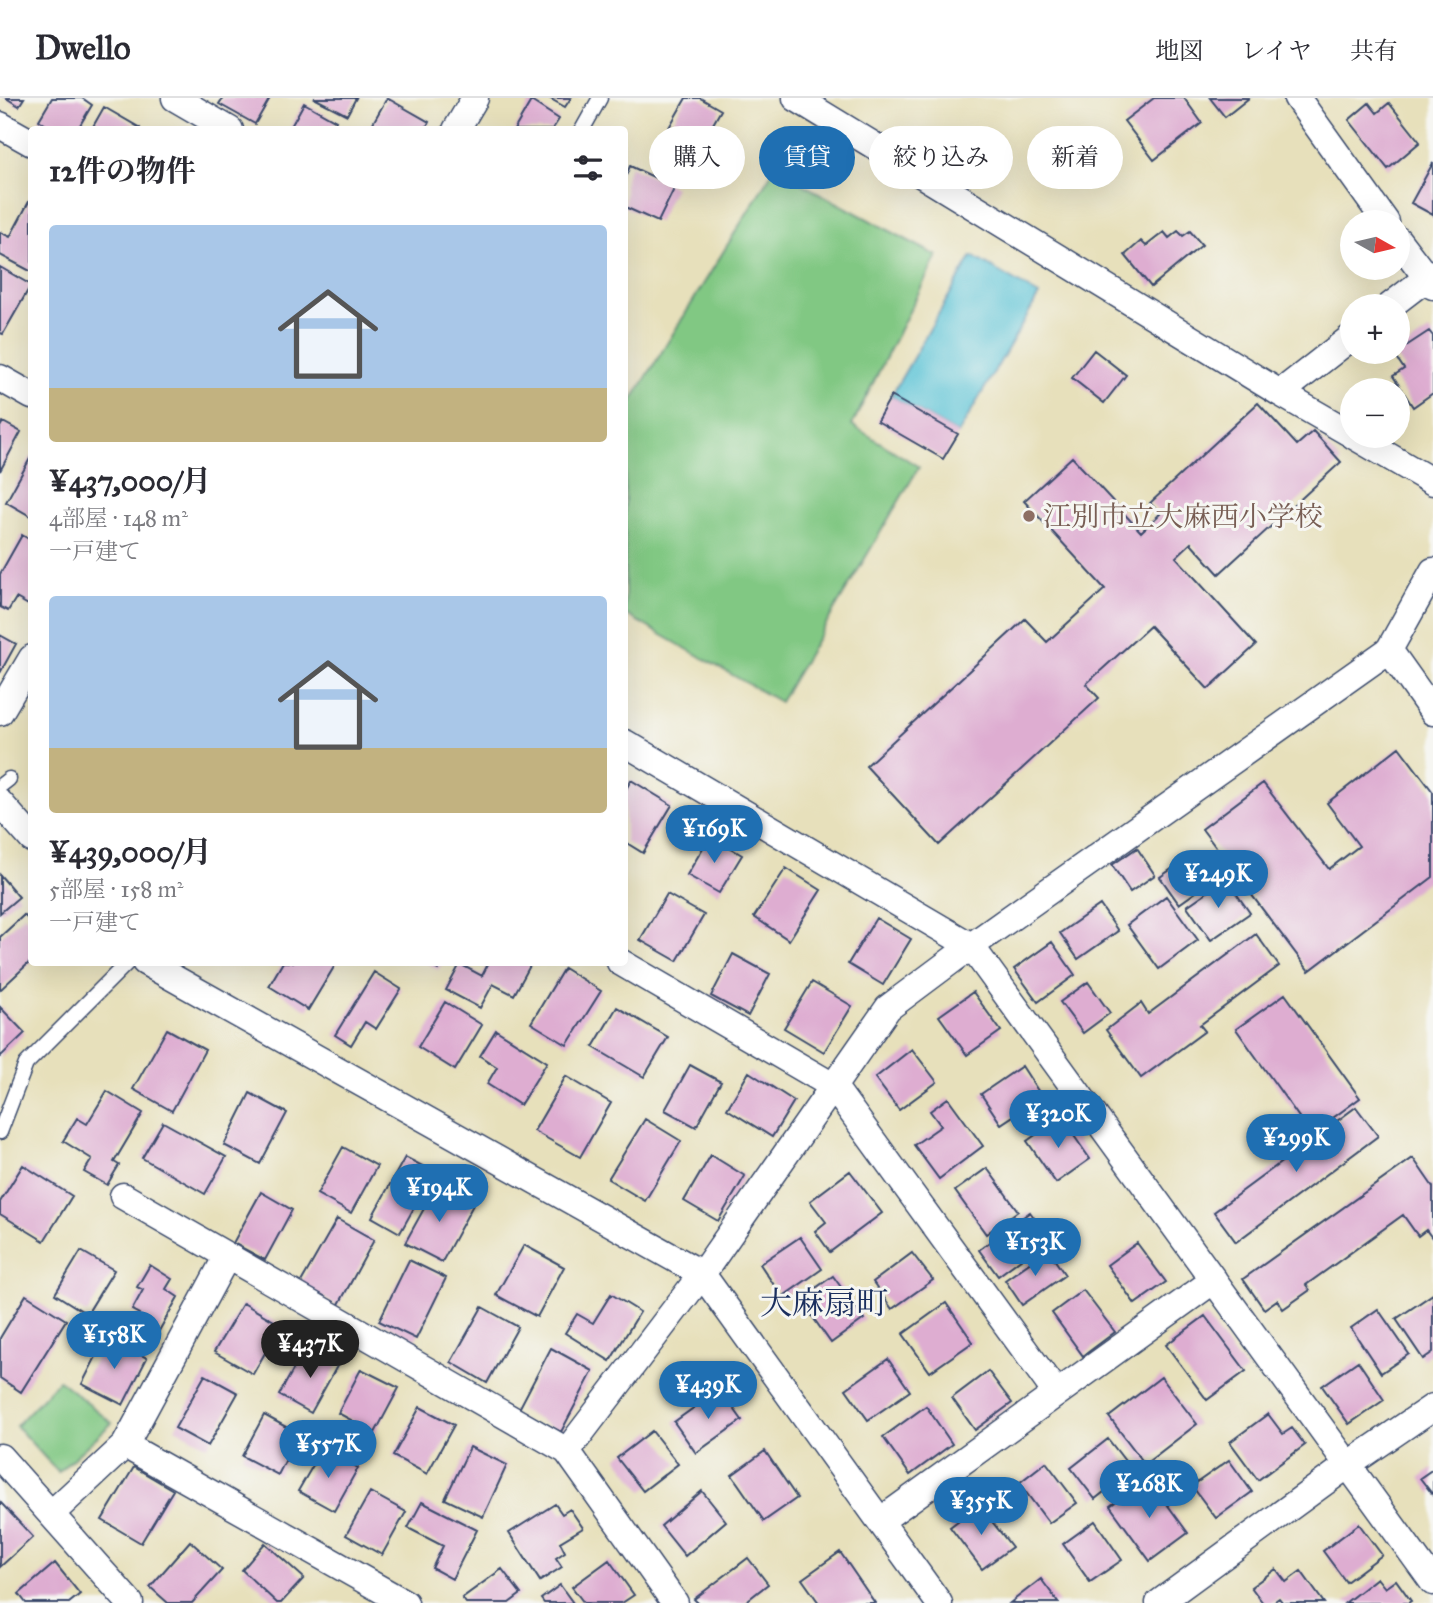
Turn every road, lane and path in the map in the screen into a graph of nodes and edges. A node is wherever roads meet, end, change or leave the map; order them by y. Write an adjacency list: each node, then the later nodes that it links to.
1 (175, 98): 7 (street)
2 (600, 98): 9 (lane)
3 (796, 98): 17 (street)
4 (1297, 98): 11 (street)
5 (469, 100): 8 (street)
6 (0, 125): 10 (street)
7 (223, 126)
8 (458, 126)
9 (584, 126)
10 (28, 141)
11 (1377, 210)
12 (1410, 254): 13 (street)
13 (1431, 279): 14 (street)
14 (1409, 294)
15 (1340, 346): 17 (street)
16 (0, 378): 18 (street)
17 (1280, 393): 19 (street)
18 (28, 394)
19 (1340, 428)
20 (1376, 448): 21 (street)
21 (1433, 481)
22 (1433, 571): 23 (street)
23 (1389, 650): 26 (street); 30 (street)
24 (28, 665): 25 (street)
25 (0, 712)
26 (1433, 712)
27 (628, 745): 30 (street)
28 (3, 789): 29 (street)
29 (28, 832)
30 (971, 946): 34 (street); 39 (street)
31 (124, 966): 35 (lane)
32 (152, 966): 38 (street)
33 (627, 966): 34 (street)
34 (833, 1086): 38 (street); 40 (street)
35 (0, 1132)
36 (123, 1196): 37 (street)
37 (226, 1256): 42 (street); 43 (street)
38 (702, 1274): 43 (street); 47 (street)
39 (1214, 1280): 40 (street); 45 (street)
40 (1056, 1393): 47 (street)
41 (1433, 1407): 45 (street)
42 (125, 1445): 46 (street); 50 (street)
43 (567, 1451): 51 (street)
44 (0, 1457): 46 (street)
45 (1348, 1465): 48 (street); 53 (street)
46 (51, 1514): 49 (street)
47 (880, 1521): 52 (street)
48 (1433, 1582)
49 (130, 1603)
50 (405, 1603)
51 (675, 1603)
52 (939, 1603)
53 (1159, 1603)

